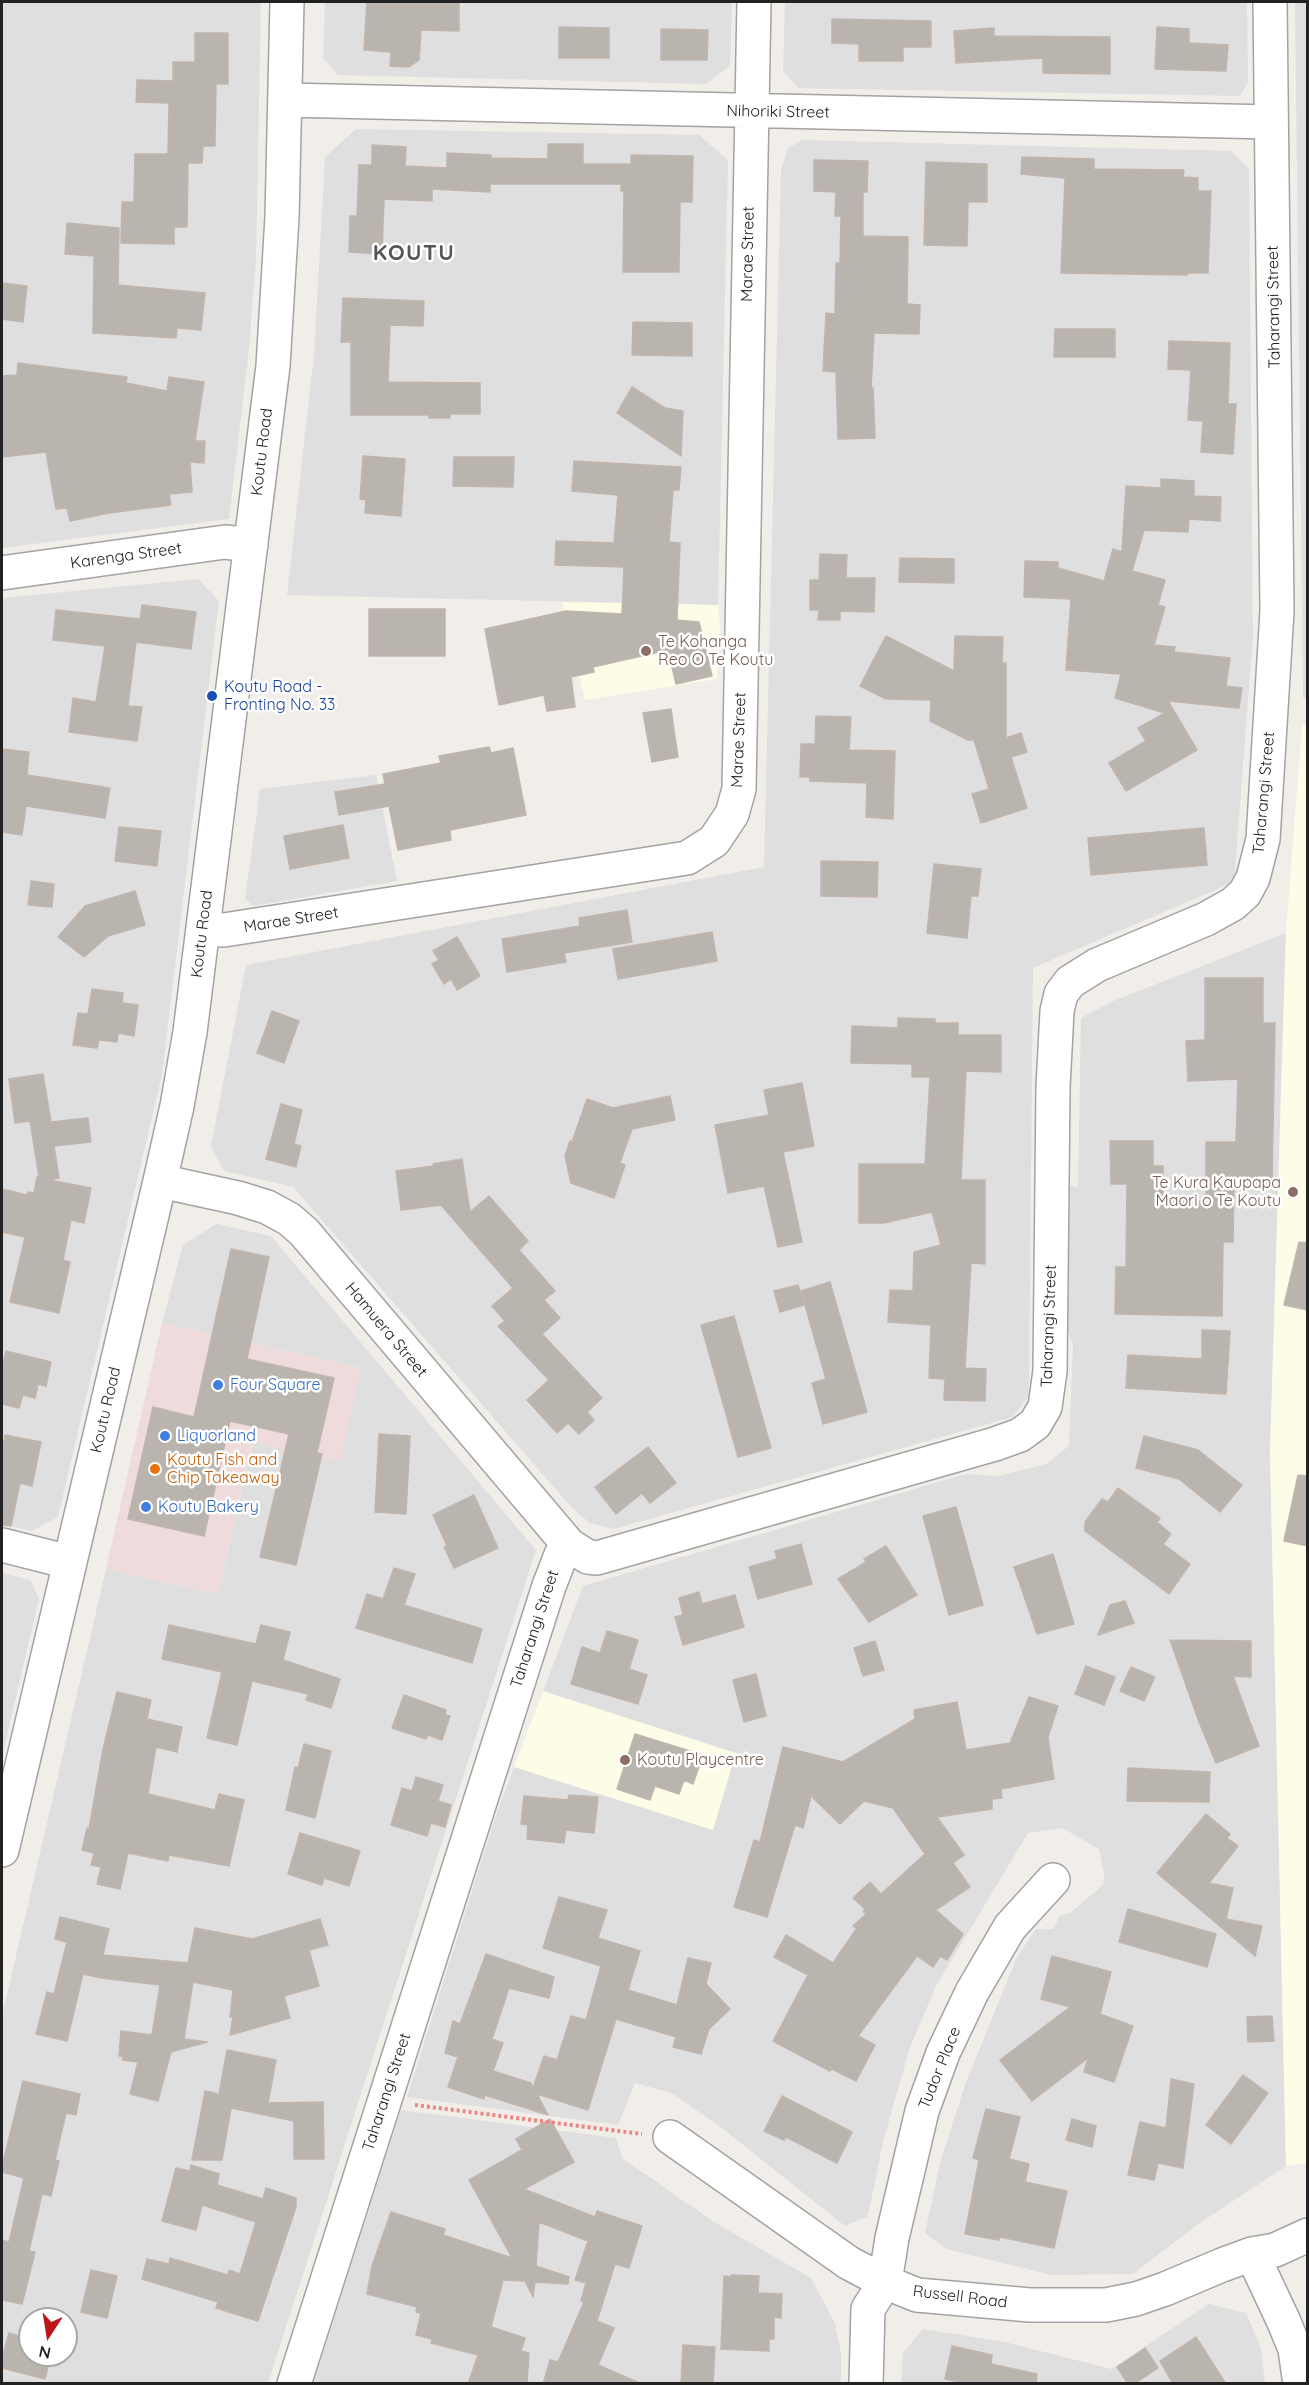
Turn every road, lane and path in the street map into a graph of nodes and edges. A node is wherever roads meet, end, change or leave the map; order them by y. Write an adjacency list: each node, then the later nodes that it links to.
1 (287, 2): 4 (street, Koutu Road)
2 (754, 2): 5 (street, Marae Street)
3 (1270, 2): 6 (street, Taharangi Street)
4 (285, 100): 5 (street, Nihoriki Street); 7 (street, Koutu Road)
5 (751, 111): 6 (street, Nihoriki Street); 9 (street, Marae Street)
6 (1271, 122): 12 (street, Taharangi Street)
7 (250, 545): 8 (street, Karenga Street); 9 (street, Koutu Road)
8 (2, 573)
9 (203, 928): 10 (street, Koutu Road)
10 (160, 1181): 12 (street, Hamuera Street); 13 (street, Koutu Road)
11 (2, 1545): 13 (street)
12 (569, 1545): 16 (street, Taharangi Street)
13 (69, 1562): 14 (street, Koutu Road)
14 (2, 1850)
15 (1053, 1880): 21 (street, Tudor Place)
16 (385, 2097): 17 (path); 22 (street, Taharangi Street)
17 (670, 2137): 21 (street, Russell Road)
18 (1308, 2220): 20 (street, Russell Road)
19 (1308, 2235): 20 (street, Russell Road)
20 (1252, 2254): 21 (street, Russell Road); 24 (street)
21 (885, 2282): 23 (street)
22 (294, 2384)
23 (866, 2384)
24 (1300, 2384)

